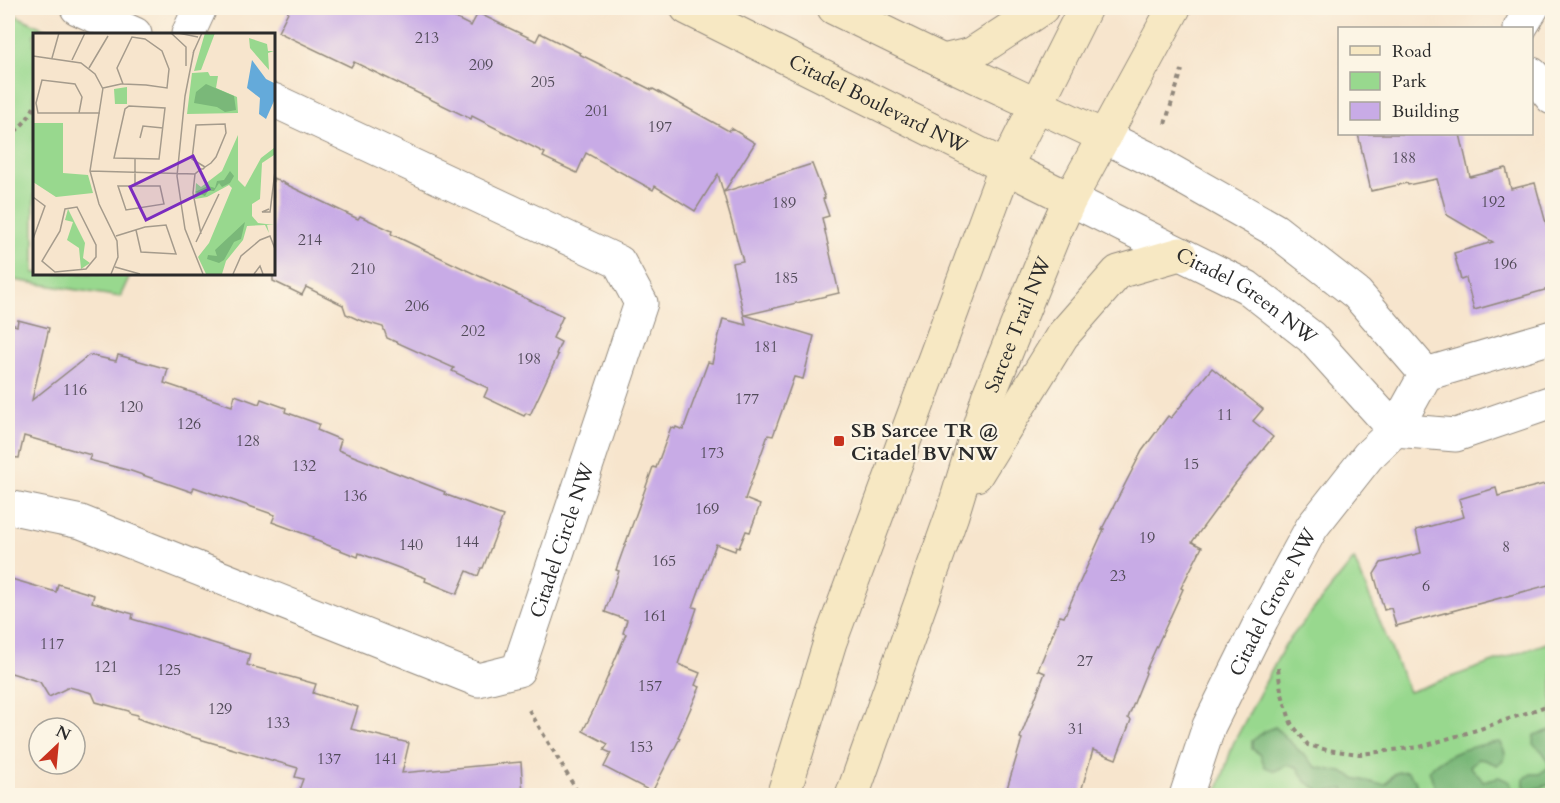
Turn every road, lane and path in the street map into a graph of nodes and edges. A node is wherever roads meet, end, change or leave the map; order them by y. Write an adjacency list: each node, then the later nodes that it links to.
1 (77, 8): 9 (street)
2 (200, 8): 11 (street)
3 (687, 8): 20 (main road, Citadel Boulevard NW)
4 (834, 8): 12 (main road)
5 (1042, 8): 12 (main road)
6 (1085, 8): 16 (main road)
7 (1174, 8): 19 (main road, Sarcee Trail NW)
8 (1532, 8): 10 (street)
9 (128, 23)
10 (1521, 27)
11 (188, 33)
12 (943, 61): 16 (main road)
13 (1533, 75): 14 (street)
14 (1552, 98)
15 (274, 100): 27 (street, Citadel Circle NW)
16 (1037, 105): 19 (main road); 20 (main road)
17 (33, 109): 18 (path)
18 (8, 137)
19 (1105, 137): 21 (main road, Sarcee Trail NW); 24 (street)
20 (1006, 166): 21 (main road, Citadel Boulevard NW); 33 (main road)
21 (1070, 199): 22 (street, Citadel Green NW); 28 (main road, Sarcee Trail NW)
22 (1180, 254): 26 (street, Citadel Green NW); 28 (main road)
23 (1552, 337): 24 (street)
24 (1426, 374): 26 (street)
25 (1552, 402): 26 (street)
26 (1395, 430): 29 (street, Citadel Grove NW)
27 (8, 507)
28 (952, 515): 34 (main road, Sarcee Trail NW)
29 (1262, 619): 30 (path); 35 (street, Citadel Grove NW)
30 (1552, 704)
31 (529, 710): 32 (path)
32 (580, 795)
33 (783, 795)
34 (852, 795)
35 (1186, 795)

